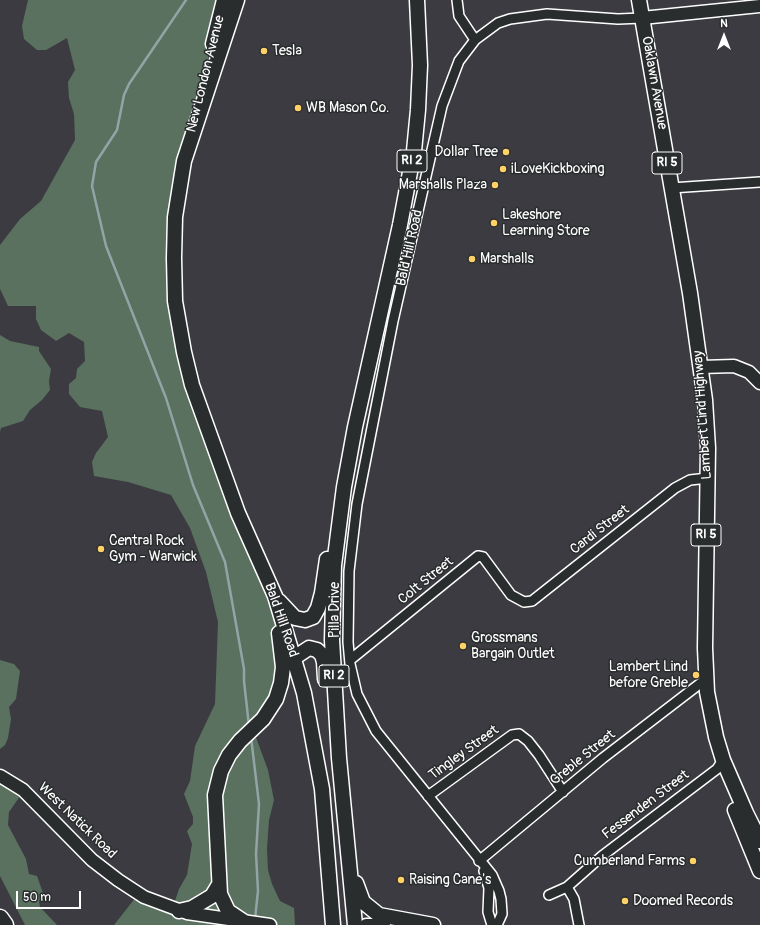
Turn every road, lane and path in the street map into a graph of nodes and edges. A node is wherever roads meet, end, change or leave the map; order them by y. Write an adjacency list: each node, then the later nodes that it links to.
1 (217, 0): 12 (main road)
2 (224, 0): 12 (main road, New London Avenue / RI 2)
3 (237, 0): 13 (main road)
4 (411, 0): 11 (main road)
5 (417, 0): 11 (main road, RI 2)
6 (457, 0): 10 (street)
7 (639, 0): 9 (main road, Oaklawn Avenue / RI 5)
8 (760, 6): 9 (street)
9 (642, 18): 10 (street, Bald Hill Road); 15 (main road, Oaklawn Avenue / RI 5)
10 (475, 40): 17 (street, Bald Hill Road)
11 (420, 65): 20 (main road, RI 2)
12 (204, 80): 13 (main road, New London Avenue / RI 2)
13 (188, 148): 22 (main road, Bald Hill Road / RI 2)
14 (760, 182): 15 (street)
15 (671, 188): 16 (main road, Oaklawn Avenue / RI 5)
16 (692, 309): 18 (main road, Lambert Lind Highway / RI 5)
17 (393, 321): 26 (street, Pilla Drive)
18 (701, 368): 19 (street); 21 (main road, Lambert Lind Highway / RI 5)
19 (760, 383)
20 (355, 427): 24 (main road); 28 (main road, RI 2)
21 (708, 478): 23 (street, Cardi Street); 27 (main road, Lambert Lind Highway / RI 5)
22 (267, 578): 24 (main road, Bald Hill Road / RI 2); 37 (main road)
23 (512, 595): 26 (street, Colt Street)
24 (275, 596): 25 (main road, Bald Hill Road / RI 2)
25 (294, 658): 28 (main road); 44 (main road, Bald Hill Road / RI 2)
26 (350, 660): 32 (street, Pilla Drive)
27 (706, 679): 29 (main road, Lambert Lind Highway / RI 5); 31 (street, Greble Street)
28 (339, 758): 33 (main road, RI 2)
29 (723, 760): 34 (main road, Lambert Lind Highway / RI 5); 36 (main road, Lambert Lind Highway / RI 5); 38 (street, Fessenden Street)
30 (0, 776): 40 (street, West Natick Road)
31 (563, 792): 32 (street, Tingley Street); 35 (street, Greble Street)
32 (428, 796): 35 (street, Pilla Drive)
33 (346, 833): 45 (main road, RI 2); 48 (main road)
34 (760, 841)
35 (479, 861): 49 (street, Pilla Drive); 50 (street, Pilla Drive)
36 (760, 871)
37 (218, 886): 40 (main road); 42 (main road)
38 (567, 887): 39 (street, Fessenden Street); 51 (street)
39 (549, 895)
40 (179, 911): 42 (street, West Natick Road)
41 (0, 918): 43 (highway)
42 (256, 923)
43 (4, 925)
44 (333, 925)
45 (355, 925)
46 (366, 925): 47 (street)
47 (384, 925)
48 (433, 925)
49 (492, 925)
50 (497, 925)
51 (579, 925)

